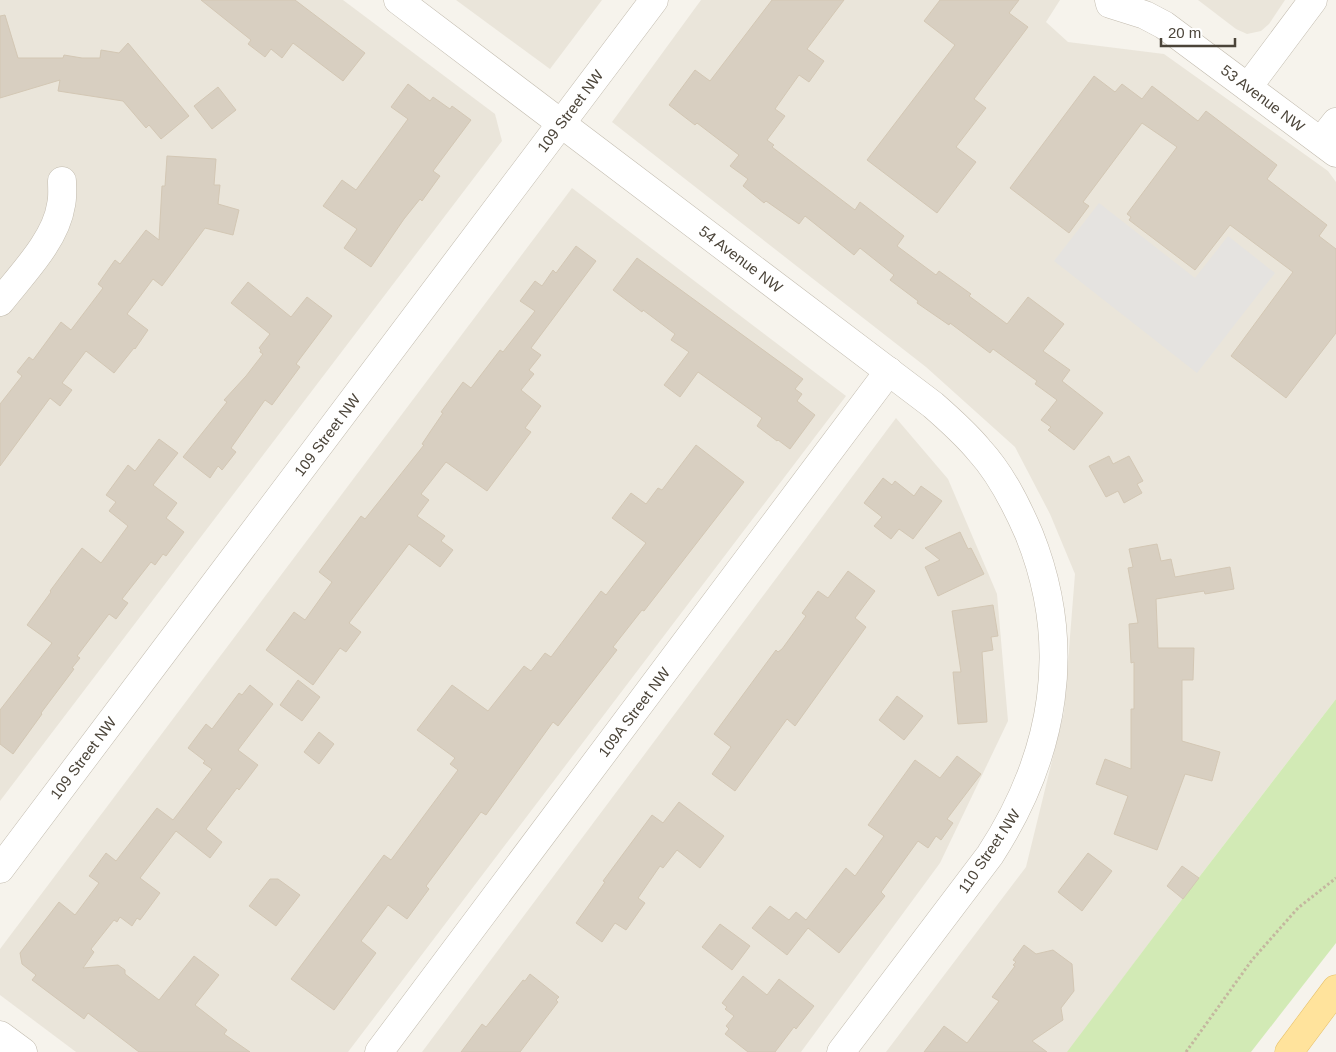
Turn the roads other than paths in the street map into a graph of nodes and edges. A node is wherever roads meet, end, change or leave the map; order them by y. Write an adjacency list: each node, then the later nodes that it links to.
1 (398, 0): 6 (street, 54 Avenue NW)
2 (654, 0): 6 (street, 109 Street NW)
3 (1314, 0): 5 (street)
4 (1110, 2): 5 (street, 53 Avenue NW)
5 (1248, 87): 7 (street, 53 Avenue NW)
6 (561, 123): 10 (street, 54 Avenue NW); 12 (street, 109 Street NW)
7 (1331, 138)
8 (62, 181): 9 (street)
9 (0, 302)
10 (889, 371): 11 (street, 54 Avenue NW); 16 (street, 109A Street NW)
11 (1038, 558): 17 (street, 110 Street NW)
12 (0, 869)
13 (1336, 989): 18 (main road)
14 (0, 1035): 15 (street)
15 (22, 1052)
16 (379, 1052)
17 (841, 1052)
18 (1289, 1052)

